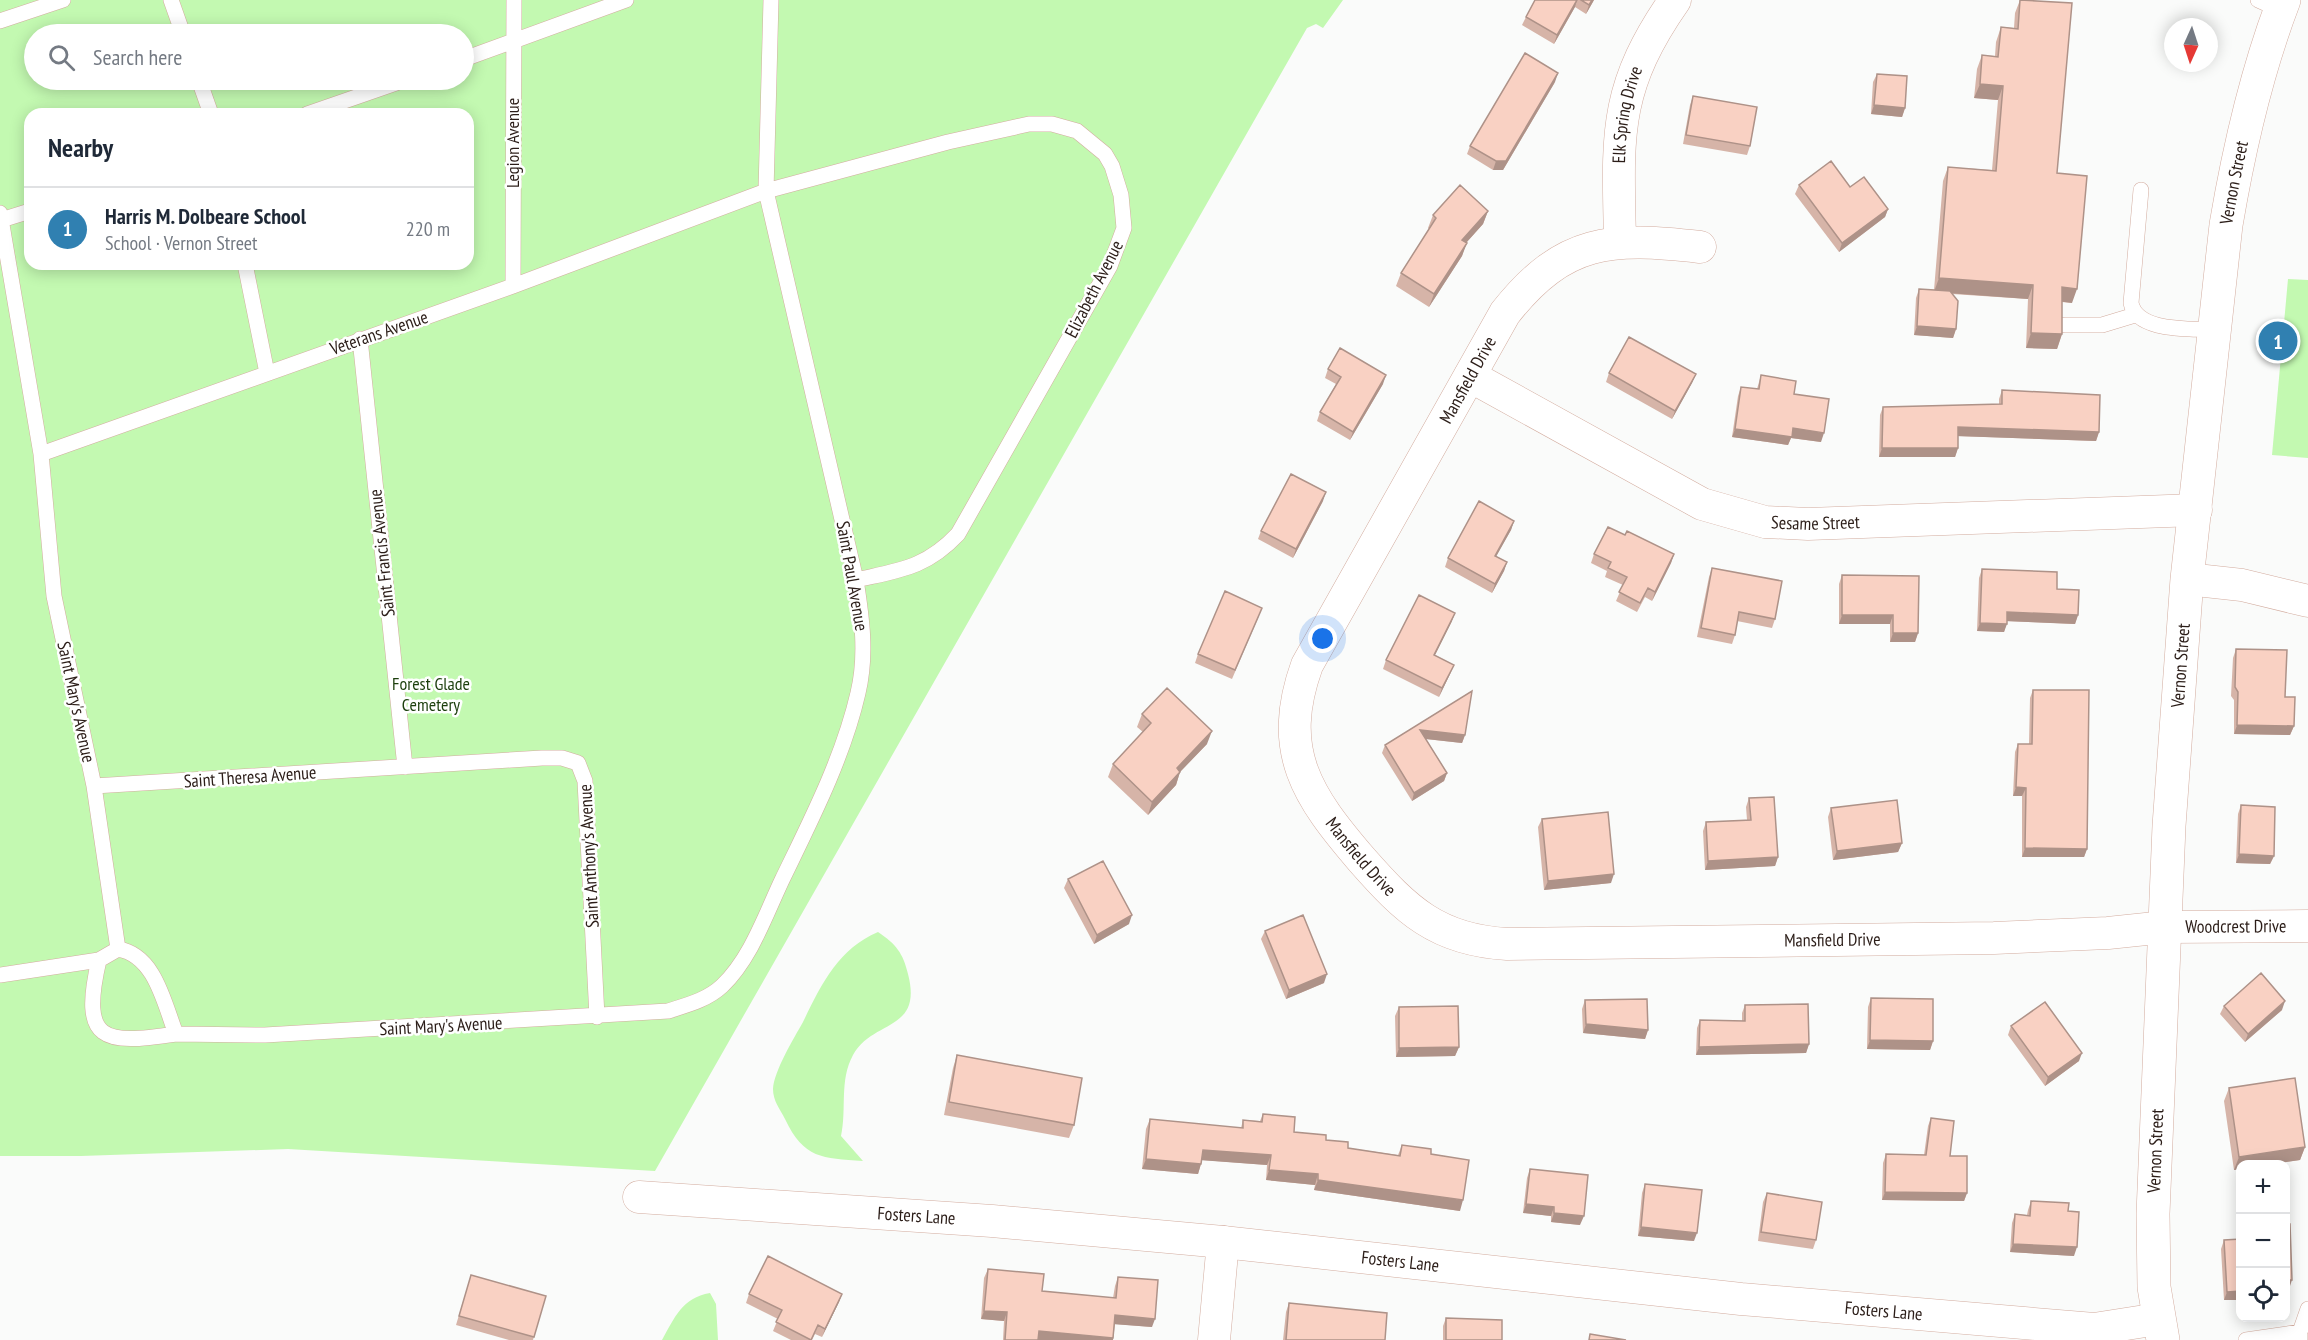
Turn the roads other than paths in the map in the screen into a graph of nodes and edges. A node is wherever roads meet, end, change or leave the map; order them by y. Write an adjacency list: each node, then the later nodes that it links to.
1 (63, 0): 8 (lane)
2 (171, 0): 9 (lane)
3 (514, 0): 10 (lane, Legion Avenue)
4 (626, 0): 10 (lane)
5 (771, 0): 17 (lane)
6 (1675, 0): 20 (street, Elk Spring Drive)
7 (2274, 3): 26 (main road, Vernon Street)
8 (0, 21)
9 (179, 24)
10 (513, 41): 11 (lane); 23 (lane, Legion Avenue)
11 (474, 55)
12 (203, 90): 14 (lane)
13 (376, 90): 15 (lane)
14 (209, 108)
15 (324, 108)
16 (2141, 190): 24 (lane)
17 (766, 191): 23 (lane, Veterans Avenue); 33 (lane, Saint Paul Avenue); 33 (lane, Elizabeth Avenue)
18 (24, 211): 19 (lane)
19 (1, 216): 30 (lane)
20 (1620, 242): 21 (street, Mansfield Drive); 29 (street, Mansfield Drive)
21 (1700, 247)
22 (246, 270): 28 (lane)
23 (513, 286): 27 (lane, Veterans Avenue)
24 (2135, 315): 25 (lane); 26 (lane)
25 (2065, 325)
26 (2216, 330): 31 (main road, Vernon Street)
27 (360, 339): 28 (lane, Veterans Avenue); 35 (lane, Saint Francis Avenue)
28 (267, 373): 30 (lane, Veterans Avenue)
29 (1470, 376): 31 (street, Sesame Street); 38 (street, Mansfield Drive)
30 (41, 454): 36 (lane, Saint Mary's Avenue)
31 (2196, 510): 32 (main road, Vernon Street)
32 (2187, 579): 34 (street); 38 (main road, Vernon Street)
33 (856, 580): 42 (lane, Saint Paul Avenue)
34 (2308, 601)
35 (405, 767): 36 (lane, Saint Theresa Avenue); 42 (lane, Saint Anthony's Avenue)
36 (94, 786): 39 (lane, Saint Mary's Avenue)
37 (2308, 926): 38 (street, Woodcrest Drive)
38 (2164, 927): 47 (main road, Vernon Street)
39 (118, 949): 40 (lane); 43 (lane)
40 (99, 960): 41 (lane); 43 (lane, Saint Mary's Avenue)
41 (0, 975)
42 (597, 1017): 43 (lane, Saint Mary's Avenue)
43 (176, 1034)
44 (639, 1197): 45 (street, Fosters Lane)
45 (1223, 1242): 47 (street, Fosters Lane); 49 (street)
46 (2308, 1309): 48 (lane)
47 (2161, 1330)
48 (2300, 1336): 50 (lane)
49 (1214, 1340)
50 (2246, 1340)

